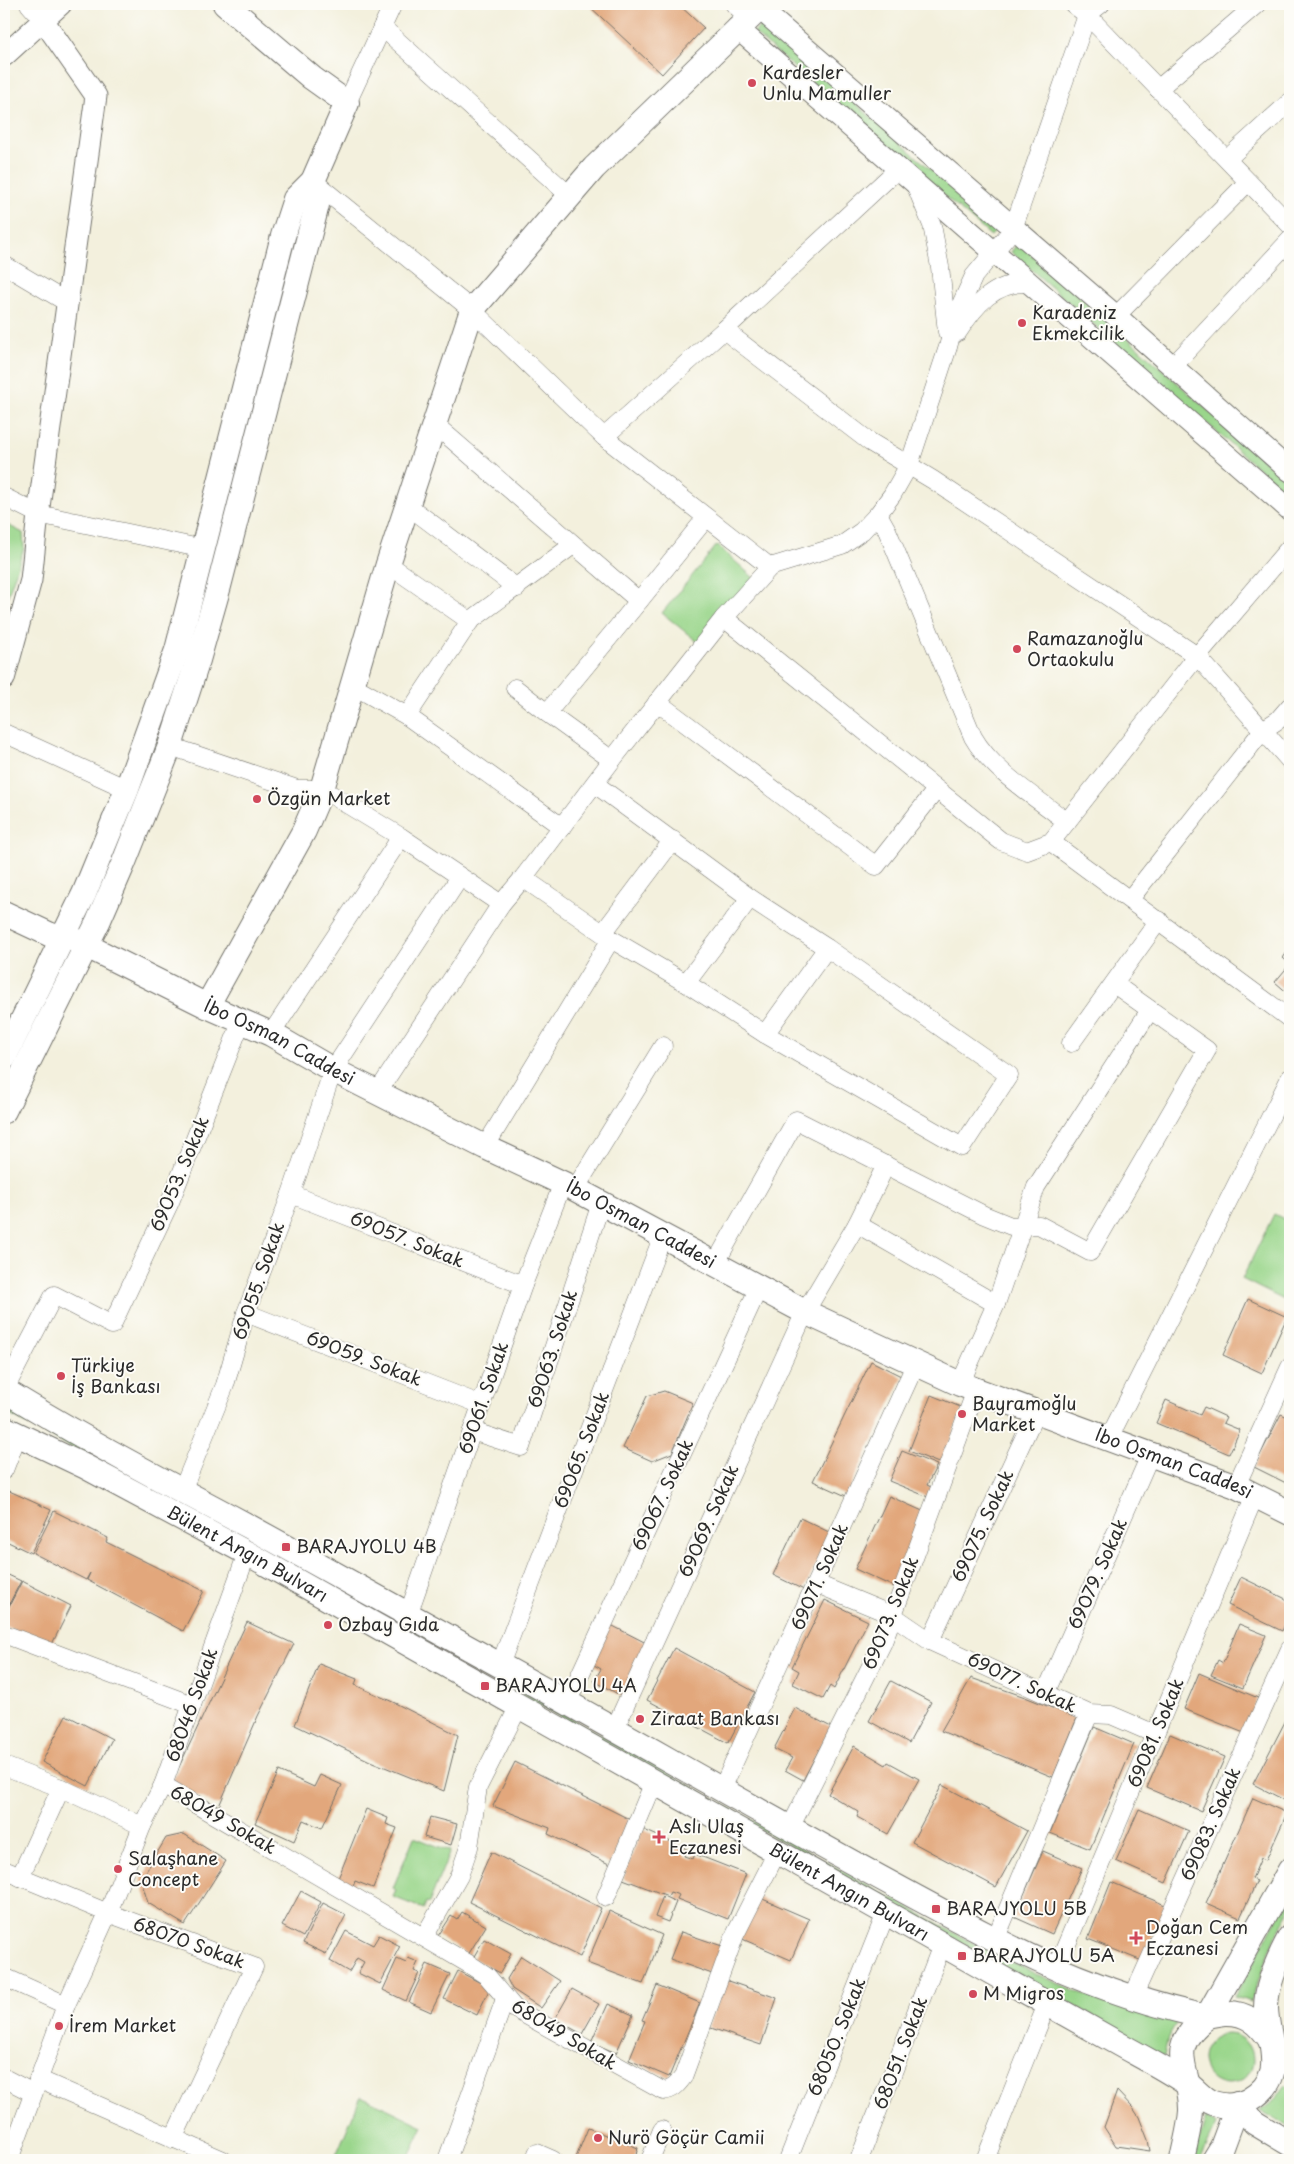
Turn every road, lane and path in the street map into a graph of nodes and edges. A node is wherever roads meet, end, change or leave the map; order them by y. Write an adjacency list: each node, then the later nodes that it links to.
1 (29, 4): 10 (street)
2 (61, 4): 10 (street)
3 (224, 4): 15 (main road)
4 (394, 4): 11 (street)
5 (1073, 4): 9 (street)
6 (1101, 4): 9 (street)
7 (1257, 4): 13 (street)
8 (749, 12): 17 (street); 21 (main road); 23 (street)
9 (1087, 15): 13 (street); 23 (street)
10 (43, 20): 12 (street); 28 (street)
11 (382, 27): 15 (street); 21 (street)
12 (4, 56)
13 (1158, 89): 16 (street)
14 (1290, 102): 16 (street)
15 (347, 103): 18 (main road)
16 (1226, 160): 19 (street)
17 (898, 169): 20 (street); 31 (street)
18 (313, 181): 29 (street); 46 (main road); 63 (main road)
19 (1248, 182): 22 (street); 30 (street)
20 (915, 184): 25 (street); 32 (street)
21 (570, 196): 29 (main road)
22 (1289, 222)
23 (1012, 229): 25 (street); 30 (street)
24 (1290, 240): 33 (street)
25 (994, 252): 27 (street); 32 (street)
26 (4, 265): 28 (street)
27 (1030, 283): 32 (street); 40 (street)
28 (68, 303): 41 (street)
29 (472, 310): 34 (main road); 35 (street)
30 (1116, 316): 33 (street)
31 (724, 330): 35 (street); 36 (street)
32 (948, 347): 36 (street)
33 (1172, 367): 37 (street)
34 (433, 423): 39 (main road); 44 (street)
35 (604, 437): 43 (street)
36 (909, 465): 42 (street); 53 (street)
37 (1290, 471)
38 (4, 497): 41 (street)
39 (407, 505): 47 (main road); 49 (street)
40 (1290, 510)
41 (38, 514): 46 (street); 54 (street)
42 (878, 514): 48 (street); 70 (street)
43 (706, 518): 48 (street); 50 (street)
44 (573, 545): 49 (street); 50 (street)
45 (1290, 546): 53 (street)
46 (204, 549): 67 (main road)
47 (388, 564): 52 (street); 55 (main road)
48 (770, 567): 51 (street)
49 (517, 588): 52 (street)
50 (640, 601): 59 (street)
51 (724, 618): 57 (street); 69 (street)
52 (470, 621): 60 (street)
53 (1197, 656): 61 (street); 70 (street)
54 (4, 679)
55 (354, 686): 60 (street); 68 (main road)
56 (516, 688): 59 (street)
57 (657, 702): 64 (street); 69 (street)
58 (1290, 706): 61 (street)
59 (547, 713): 64 (street)
60 (407, 716): 71 (street)
61 (1263, 730): 65 (street); 78 (street)
62 (4, 733): 67 (street)
63 (170, 746): 68 (street); 84 (main road)
64 (612, 760): 66 (street)
65 (1290, 761)
66 (595, 784): 71 (street); 73 (street)
67 (127, 789): 82 (main road)
68 (322, 789): 72 (street); 88 (main road)
69 (936, 790): 74 (street)
70 (1067, 822): 74 (street)
71 (562, 827): 76 (street)
72 (401, 837): 75 (street); 92 (street)
73 (673, 840): 77 (street); 83 (street)
74 (1051, 842): 78 (street)
75 (460, 877): 79 (street); 97 (street, 69055. Sokak)
76 (523, 878): 79 (street); 83 (street)
77 (750, 898): 85 (street); 86 (street)
78 (1130, 899): 81 (street)
79 (501, 904): 99 (street)
80 (4, 913): 82 (main road, İbo Osman Caddesi)
81 (1159, 920): 87 (street); 90 (street)
82 (65, 935): 84 (main road, İbo Osman Caddesi); 96 (main road)
83 (607, 936): 86 (street); 101 (street)
84 (87, 946): 88 (main road, İbo Osman Caddesi); 100 (main road)
85 (827, 948): 93 (street); 93 (street)
86 (686, 983): 93 (street)
87 (1114, 984): 89 (street); 94 (street)
88 (207, 1006): 91 (main road, İbo Osman Caddesi)
89 (1150, 1010): 107 (street, 69073. Sokak); 107 (street)
90 (1290, 1019)
91 (242, 1020): 92 (main road, İbo Osman Caddesi); 118 (street, 69053. Sokak)
92 (271, 1034): 97 (main road, İbo Osman Caddesi)
93 (765, 1034)
94 (1071, 1043)
95 (663, 1046): 103 (street, 69061. Sokak)
96 (4, 1058)
97 (333, 1070): 99 (main road, İbo Osman Caddesi); 104 (street, 69055. Sokak)
98 (1290, 1078): 123 (street)
99 (377, 1093): 101 (main road, İbo Osman Caddesi)
100 (4, 1111)
101 (485, 1147): 103 (main road, İbo Osman Caddesi)
102 (886, 1165): 106 (street, 69069. Sokak); 107 (street); 109 (street)
103 (569, 1186): 105 (main road, İbo Osman Caddesi); 110 (street, 69061. Sokak)
104 (291, 1194): 110 (street, 69057. Sokak); 114 (street, 69055. Sokak)
105 (601, 1203): 108 (main road, İbo Osman Caddesi); 122 (street, 69063. Sokak)
106 (857, 1224): 112 (street); 113 (street, 69069. Sokak)
107 (1023, 1226): 112 (street, 69073. Sokak)
108 (663, 1235): 109 (main road, İbo Osman Caddesi); 136 (street, 69065. Sokak)
109 (715, 1264): 111 (main road, İbo Osman Caddesi)
110 (523, 1285): 119 (street, 69061. Sokak)
111 (760, 1287): 113 (main road, İbo Osman Caddesi); 138 (street, 69067. Sokak)
112 (996, 1304): 117 (street, 69073. Sokak)
113 (804, 1312): 115 (main road, İbo Osman Caddesi); 142 (street, 69069. Sokak)
114 (246, 1313): 119 (street, 69059. Sokak); 127 (street, 69055. Sokak)
115 (916, 1363): 117 (main road, İbo Osman Caddesi); 130 (street, 69071. Sokak)
116 (1290, 1367): 126 (street, 69081. Sokak)
117 (968, 1387): 120 (main road, İbo Osman Caddesi); 132 (street, 69073. Sokak)
118 (4, 1390): 127 (main road, Bülent Angın Bulvarı)
119 (482, 1405): 122 (street, 69061. Sokak)
120 (1036, 1412): 123 (main road, İbo Osman Caddesi); 134 (street, 69075. Sokak)
121 (11, 1431): 125 (street); 129 (main road, Bülent Angın Bulvarı)
122 (472, 1431): 131 (street, 69061. Sokak)
123 (1109, 1438): 124 (main road, İbo Osman Caddesi)
124 (1151, 1453): 126 (main road, İbo Osman Caddesi); 137 (street, 69079. Sokak)
125 (4, 1470)
126 (1246, 1490): 128 (main road, İbo Osman Caddesi); 143 (street, 69081. Sokak)
127 (182, 1491): 131 (main road, Bülent Angın Bulvarı)
128 (1290, 1513)
129 (246, 1554): 139 (street, 68046 Sokak); 140 (main road, Bülent Angın Bulvarı)
130 (817, 1584): 132 (street, 69077. Sokak); 148 (street, 69071. Sokak)
131 (408, 1615): 136 (main road, Bülent Angın Bulvarı)
132 (892, 1615): 134 (street, 69077. Sokak); 150 (street, 69073. Sokak)
133 (4, 1634): 139 (street)
134 (930, 1641): 137 (street, 69077. Sokak)
135 (1290, 1649): 163 (street, 69083. Sokak)
136 (500, 1665): 138 (main road, Bülent Angın Bulvarı)
137 (1045, 1694): 141 (street, 69077. Sokak)
138 (567, 1704): 142 (main road, Bülent Angın Bulvarı)
139 (192, 1705): 146 (street, 68046 Sokak)
140 (519, 1706): 145 (main road, Bülent Angın Bulvarı); 158 (street)
141 (1089, 1714): 143 (street); 159 (street, 69077. Sokak)
142 (614, 1730): 148 (main road, Bülent Angın Bulvarı)
143 (1155, 1734): 161 (street, 69081. Sokak)
144 (4, 1766): 147 (street)
145 (654, 1782): 151 (main road, Bülent Angın Bulvarı); 154 (street)
146 (163, 1785): 149 (street, 68046 Sokak); 158 (street, 68049 Sokak)
147 (61, 1788): 149 (street); 153 (street)
148 (721, 1790): 150 (main road, Bülent Angın Bulvarı)
149 (142, 1826): 155 (street, 68046 Sokak)
150 (790, 1828): 159 (main road, Bülent Angın Bulvarı)
151 (777, 1852): 156 (main road, Bülent Angın Bulvarı); 164 (street, 68049 Sokak)
152 (1290, 1870): 167 (main road)
153 (12, 1874): 155 (street, 68070 Sokak)
154 (606, 1897)
155 (108, 1913): 166 (street, 68046 Sokak); 175 (street, 68070 Sokak)
156 (886, 1913): 160 (main road, Bülent Angın Bulvarı); 181 (street, 68050. Sokak)
157 (1290, 1936): 168 (main road)
158 (424, 1938): 164 (street, 68049 Sokak)
159 (995, 1940): 161 (main road, Bülent Angın Bulvarı)
160 (942, 1945): 165 (main road, Bülent Angın Bulvarı); 182 (street, 68051. Sokak)
161 (1056, 1970): 163 (main road, Bülent Angın Bulvarı)
162 (4, 1977): 166 (street)
163 (1132, 1998): 167 (main road, Bülent Angın Bulvarı)
164 (505, 1999): 179 (street)
165 (1048, 2004): 171 (main road, Bülent Angın Bulvarı); 183 (street)
166 (66, 2005): 172 (street, 68046 Sokak)
167 (1207, 2017): 168 (main road, Bülent Angın Bulvarı); 171 (main road)
168 (1271, 2040): 169 (main road, Bülent Angın Bulvarı); 173 (main road)
169 (1290, 2067)
170 (4, 2078): 172 (street)
171 (1188, 2084): 173 (main road, Bülent Angın Bulvarı); 184 (main road)
172 (35, 2086): 175 (street); 177 (street, 68046 Sokak)
173 (1238, 2104): 176 (main road); 185 (main road)
174 (662, 2130): 180 (street)
175 (173, 2140): 178 (street)
176 (1290, 2144)
177 (9, 2160)
178 (222, 2160)
179 (447, 2160)
180 (650, 2160)
181 (788, 2160)
182 (859, 2160)
183 (985, 2160)
184 (1182, 2160)
185 (1214, 2160)

